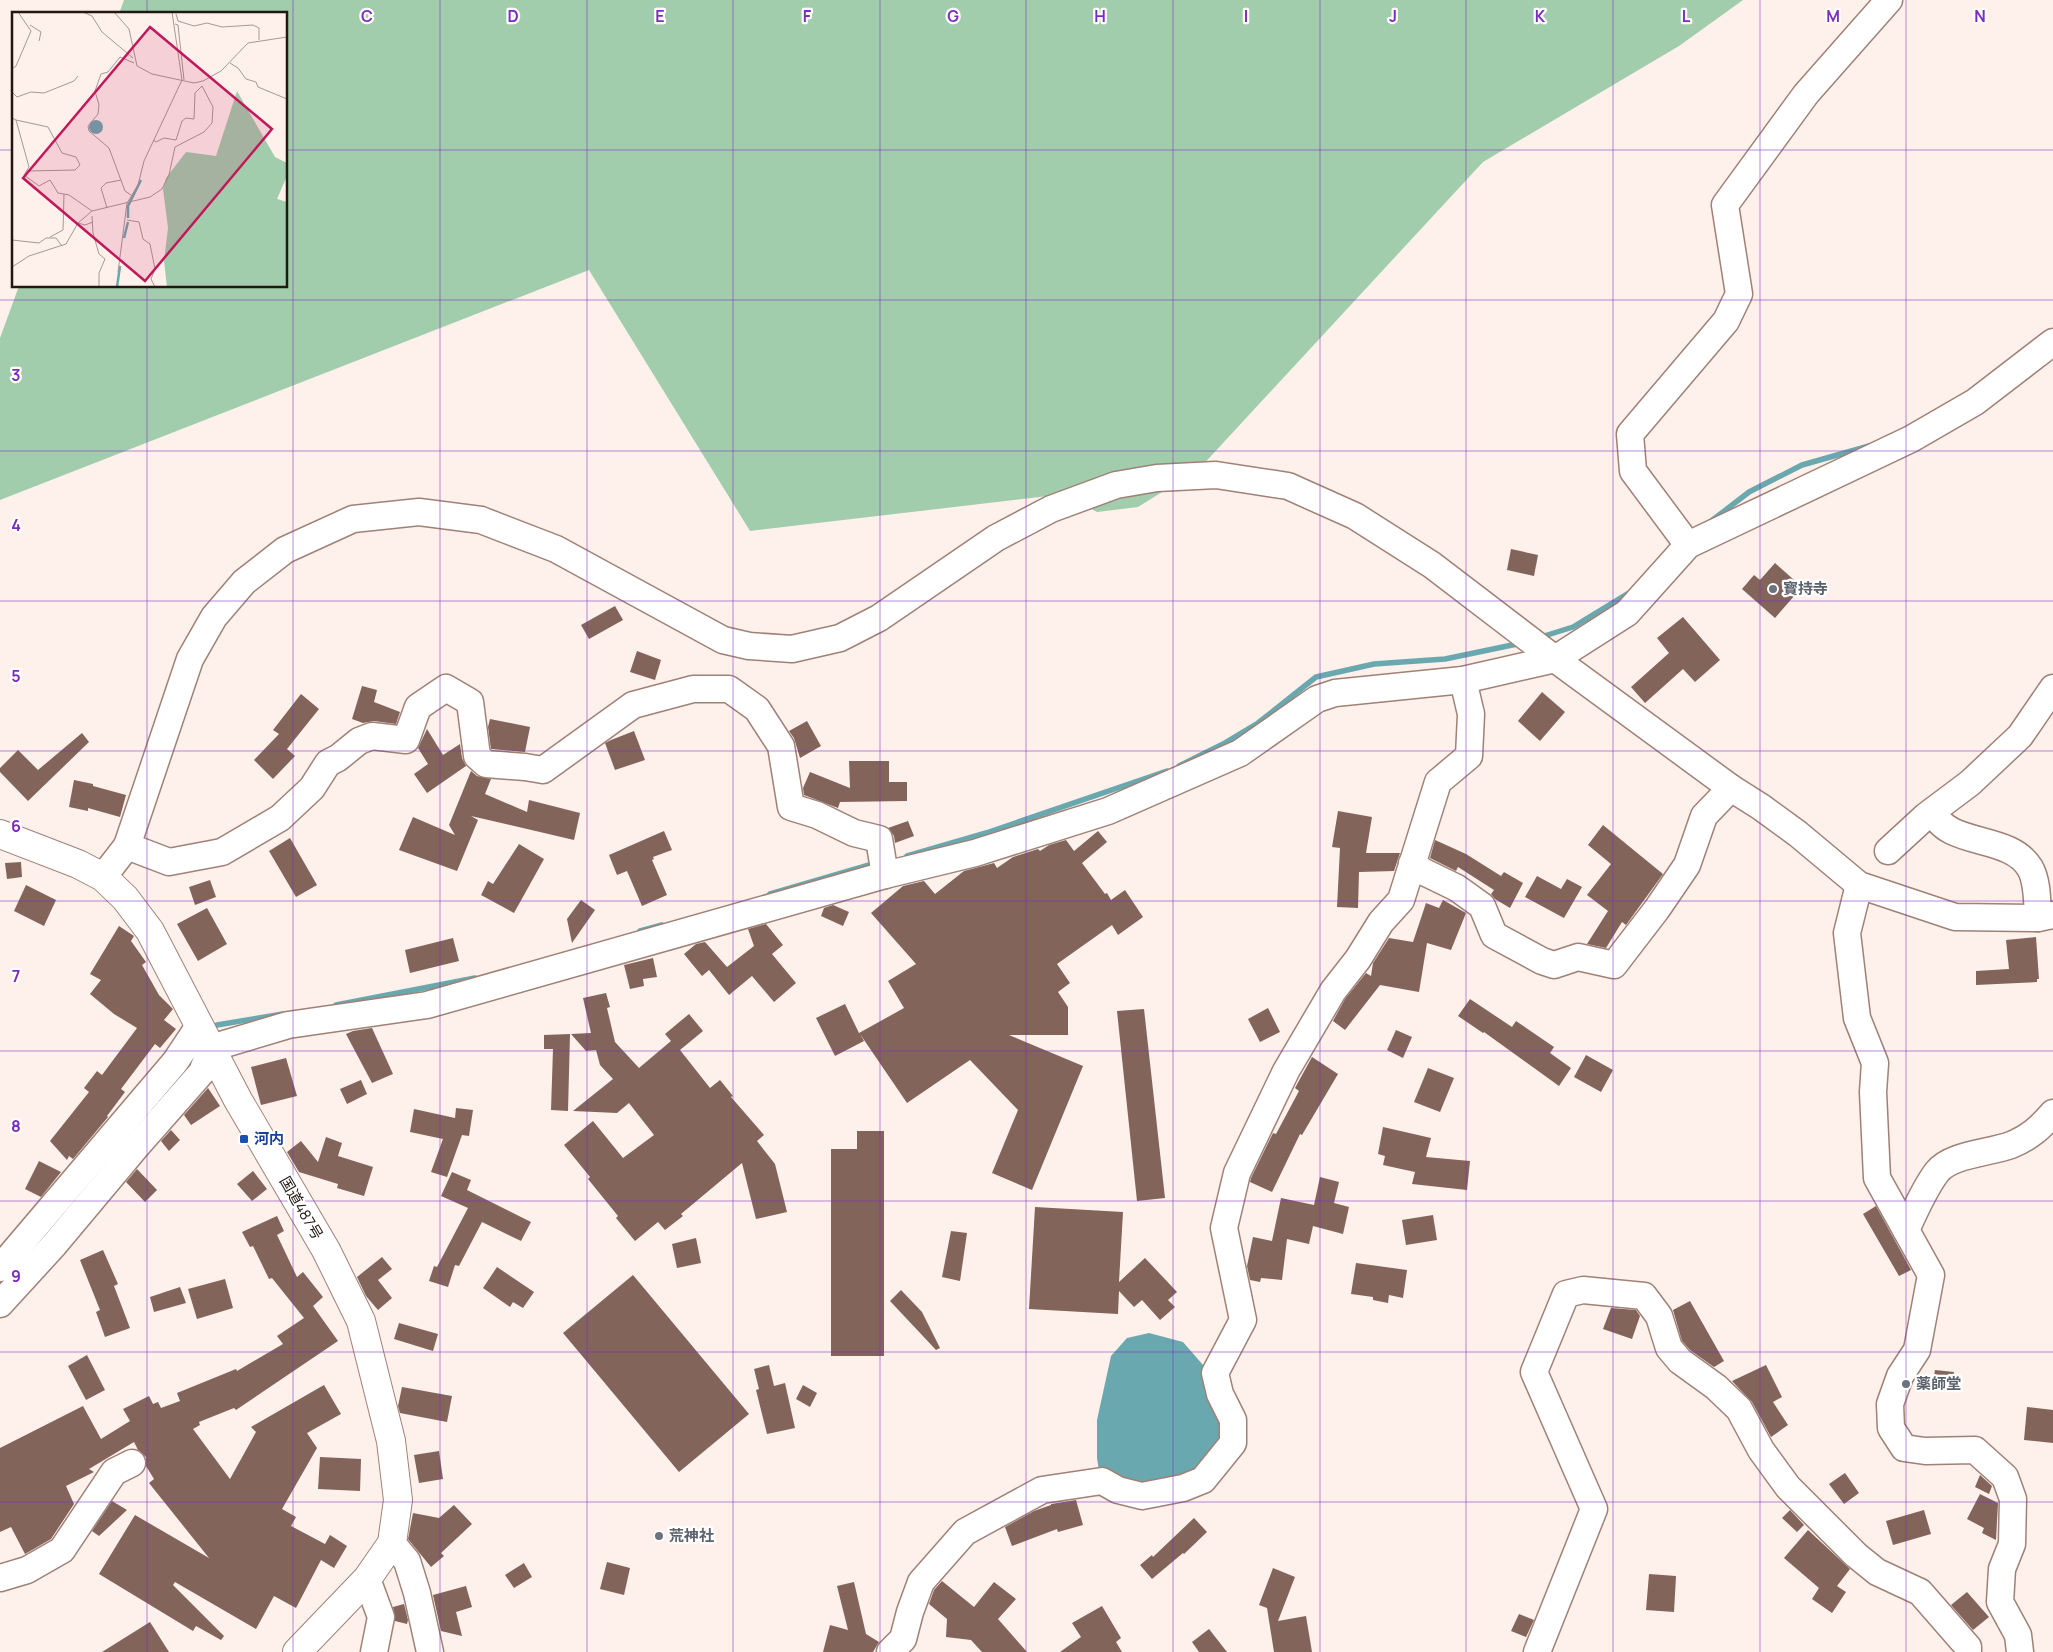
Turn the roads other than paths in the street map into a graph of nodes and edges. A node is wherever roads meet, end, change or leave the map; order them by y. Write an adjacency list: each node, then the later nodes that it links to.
1 (1888, 0): 3 (street)
2 (2053, 342): 3 (street)
3 (1688, 545): 4 (street)
4 (1555, 659): 5 (street); 7 (street); 10 (street)
5 (1463, 680): 12 (street); 13 (street)
6 (2053, 688): 8 (street)
7 (1731, 788): 12 (street); 15 (street)
8 (1933, 811): 11 (street); 16 (street)
9 (0, 834): 14 (highway, 国道487号)
10 (127, 846): 13 (street); 14 (street)
11 (1888, 851)
12 (1412, 863): 29 (street)
13 (885, 875): 17 (street)
14 (103, 877): 17 (highway, 国道487号)
15 (1859, 886): 16 (street); 19 (street)
16 (2046, 916)
17 (205, 1037): 20 (street); 21 (street); 23 (highway, 国道487号)
18 (2053, 1113): 19 (street)
19 (1906, 1230): 32 (street)
20 (0, 1268)
21 (0, 1304)
22 (132, 1463): 24 (street)
23 (392, 1543): 25 (highway, 国道487号); 28 (street)
24 (0, 1578)
25 (367, 1579): 26 (highway, 国道487号); 27 (street)
26 (297, 1652)
27 (374, 1652)
28 (430, 1652)
29 (890, 1652)
30 (1537, 1652): 31 (street)
31 (1968, 1652)
32 (2020, 1652)

